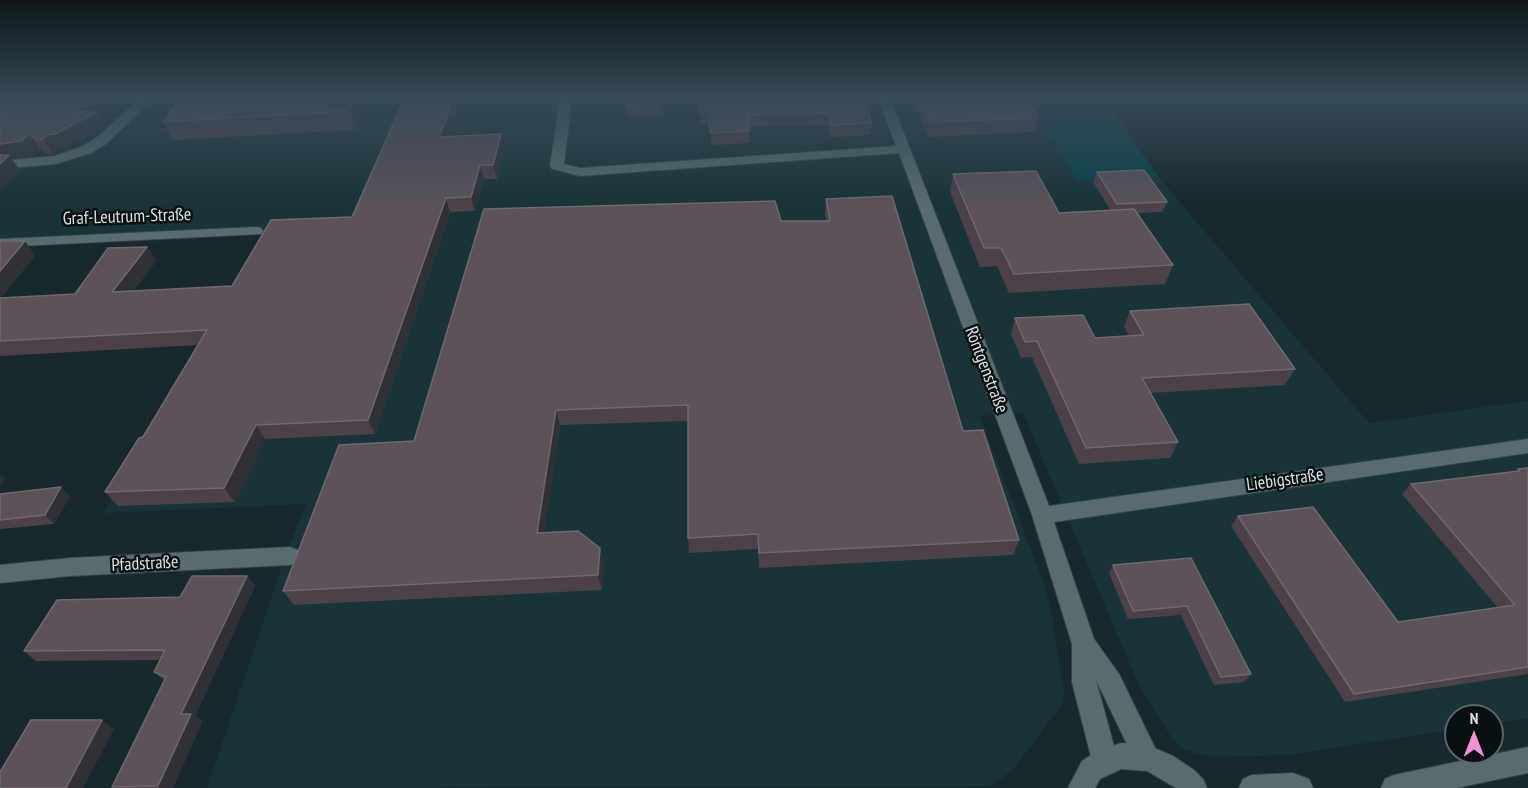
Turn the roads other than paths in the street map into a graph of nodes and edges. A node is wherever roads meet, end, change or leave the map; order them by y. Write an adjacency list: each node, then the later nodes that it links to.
1 (109, 134): 5 (street)
2 (561, 134): 4 (street)
3 (897, 134): 4 (street, Röntgenstraße)
4 (902, 149): 9 (street, Röntgenstraße)
5 (0, 165)
6 (256, 231): 7 (street, Graf-Leutrum-Straße)
7 (0, 243)
8 (1528, 446): 9 (street, Liebigstraße)
9 (1042, 515): 12 (street, Röntgenstraße)
10 (290, 556): 11 (street, Pfadstraße)
11 (0, 574)
12 (1084, 644): 13 (street, Röntgenstraße); 14 (street, Röntgenstraße)
13 (1147, 758): 14 (street); 17 (street)
14 (1105, 760): 16 (street)
15 (1528, 760): 20 (street)
16 (1081, 788)
17 (1194, 788)
18 (1252, 788): 19 (street)
19 (1300, 788)
20 (1394, 788)

